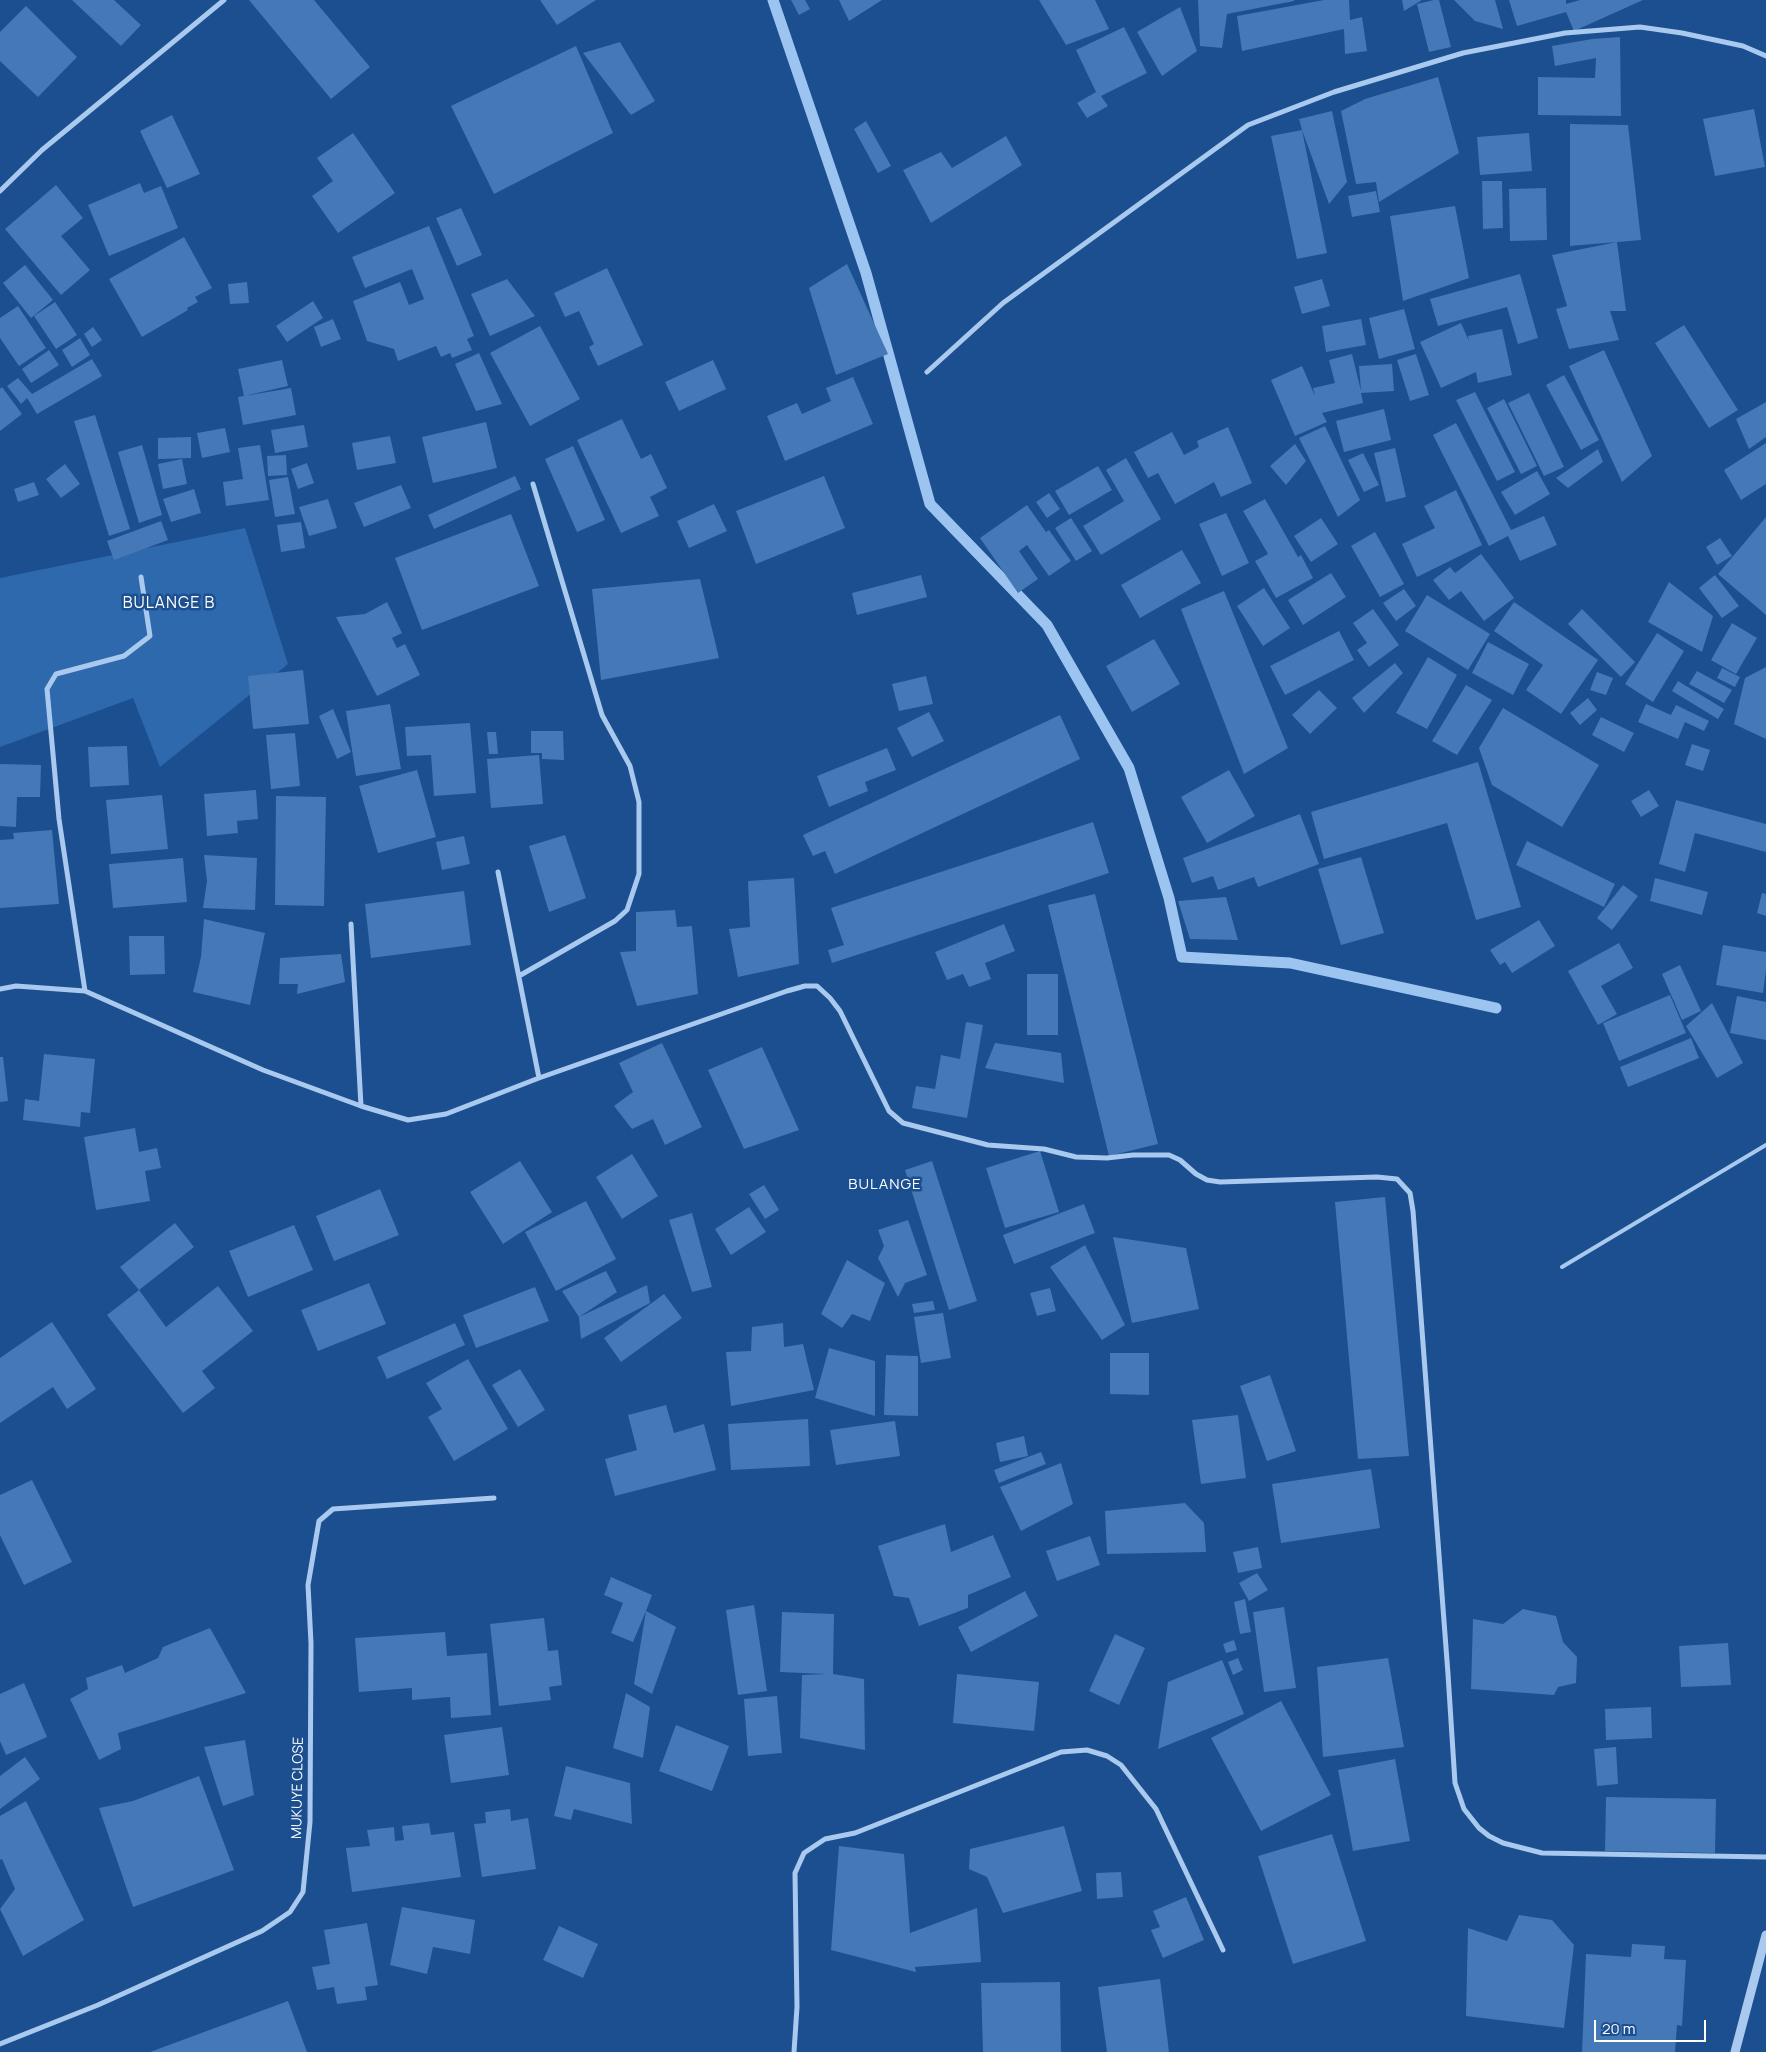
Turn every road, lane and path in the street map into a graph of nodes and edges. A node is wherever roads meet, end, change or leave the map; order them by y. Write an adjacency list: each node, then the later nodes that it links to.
1 (224, 0): 3 (street)
2 (1766, 56): 4 (street)
3 (0, 191)
4 (926, 372)
5 (532, 484): 9 (street)
6 (141, 577): 11 (street)
7 (498, 872): 9 (street)
8 (351, 924): 13 (street)
9 (519, 976): 12 (street)
10 (0, 989): 11 (street)
11 (85, 991): 13 (street)
12 (539, 1078): 13 (street); 17 (street)
13 (361, 1106)
14 (1766, 1145): 15 (lane)
15 (1562, 1267)
16 (494, 1498): 20 (street, MUKUYE CLOSE)
17 (1766, 1857)
18 (1766, 1935): 22 (street)
19 (1222, 1950): 21 (street)
20 (0, 2044)
21 (794, 2052)
22 (1735, 2052)

